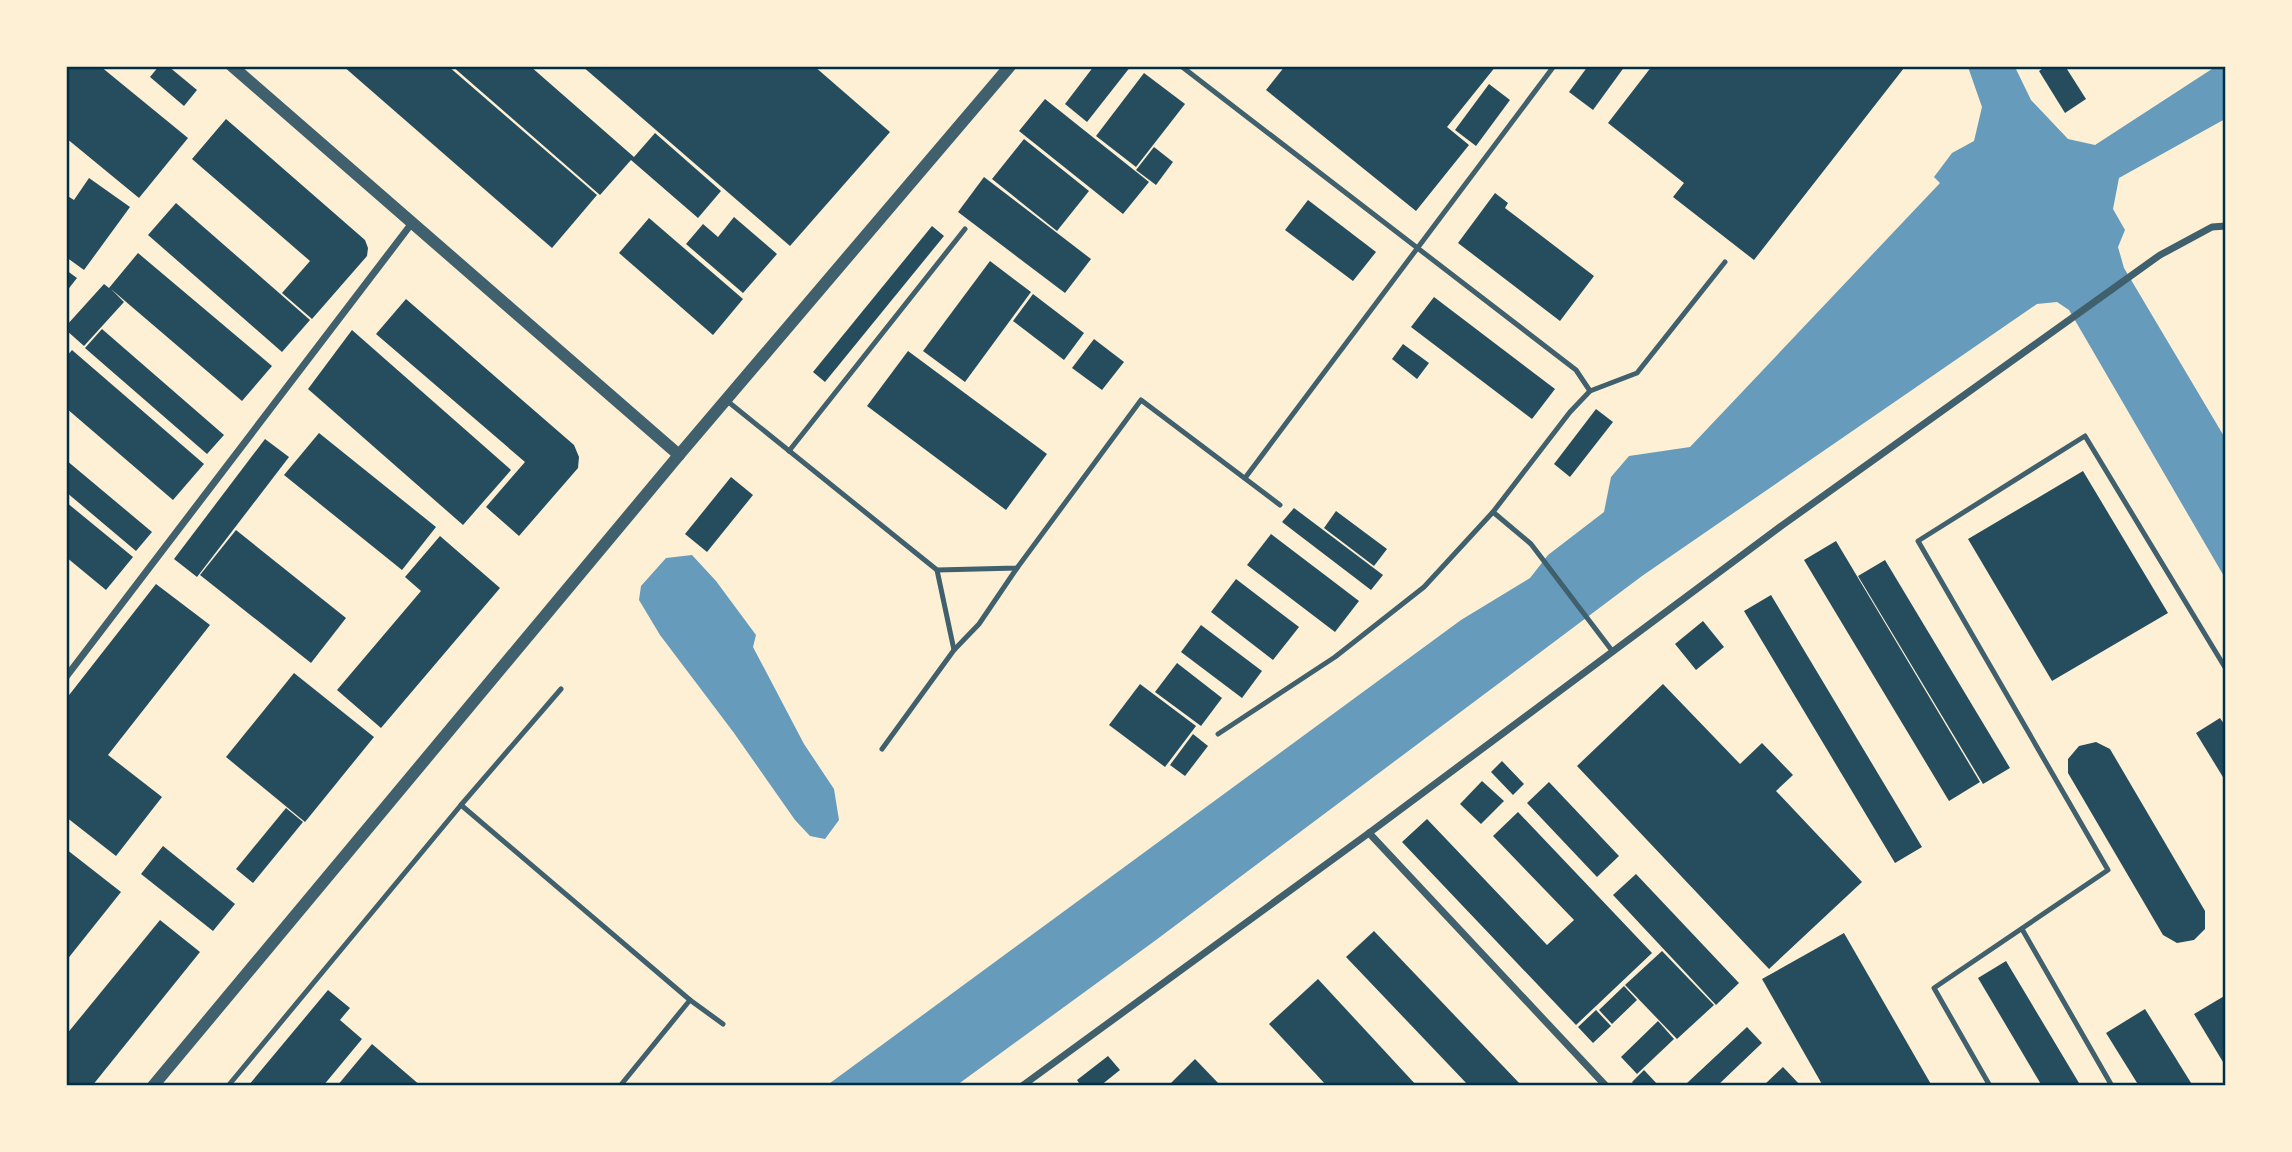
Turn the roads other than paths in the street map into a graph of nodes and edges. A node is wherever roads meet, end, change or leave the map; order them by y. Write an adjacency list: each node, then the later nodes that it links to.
1 (232, 66): 5 (street)
2 (1010, 66): 11 (street)
3 (1181, 66): 8 (lane)
4 (1554, 66): 8 (lane)
5 (412, 223): 13 (street); 22 (street)
6 (2225, 226): 20 (street)
7 (965, 229): 12 (lane)
8 (1418, 248): 10 (lane); 14 (lane)
9 (1725, 262): 10 (lane)
10 (1590, 391): 16 (lane)
11 (726, 400): 12 (lane); 13 (street)
12 (789, 451): 18 (lane)
13 (680, 455): 31 (street)
14 (1245, 478): 15 (lane); 17 (lane)
15 (1280, 505)
16 (1493, 512): 20 (lane); 24 (lane)
17 (1017, 568): 18 (lane); 19 (lane)
18 (937, 570): 19 (lane)
19 (954, 650): 25 (lane)
20 (1613, 652): 27 (street)
21 (2225, 669): 28 (lane)
22 (66, 677)
23 (561, 689): 26 (lane)
24 (1218, 734)
25 (883, 749)
26 (461, 805): 29 (lane); 32 (lane)
27 (1369, 833): 34 (street); 35 (street)
28 (2022, 929): 36 (lane); 37 (lane)
29 (690, 1000): 30 (lane); 33 (lane)
30 (723, 1024)
31 (153, 1086)
32 (228, 1086)
33 (620, 1086)
34 (1023, 1086)
35 (1606, 1086)
36 (1990, 1086)
37 (2112, 1086)

